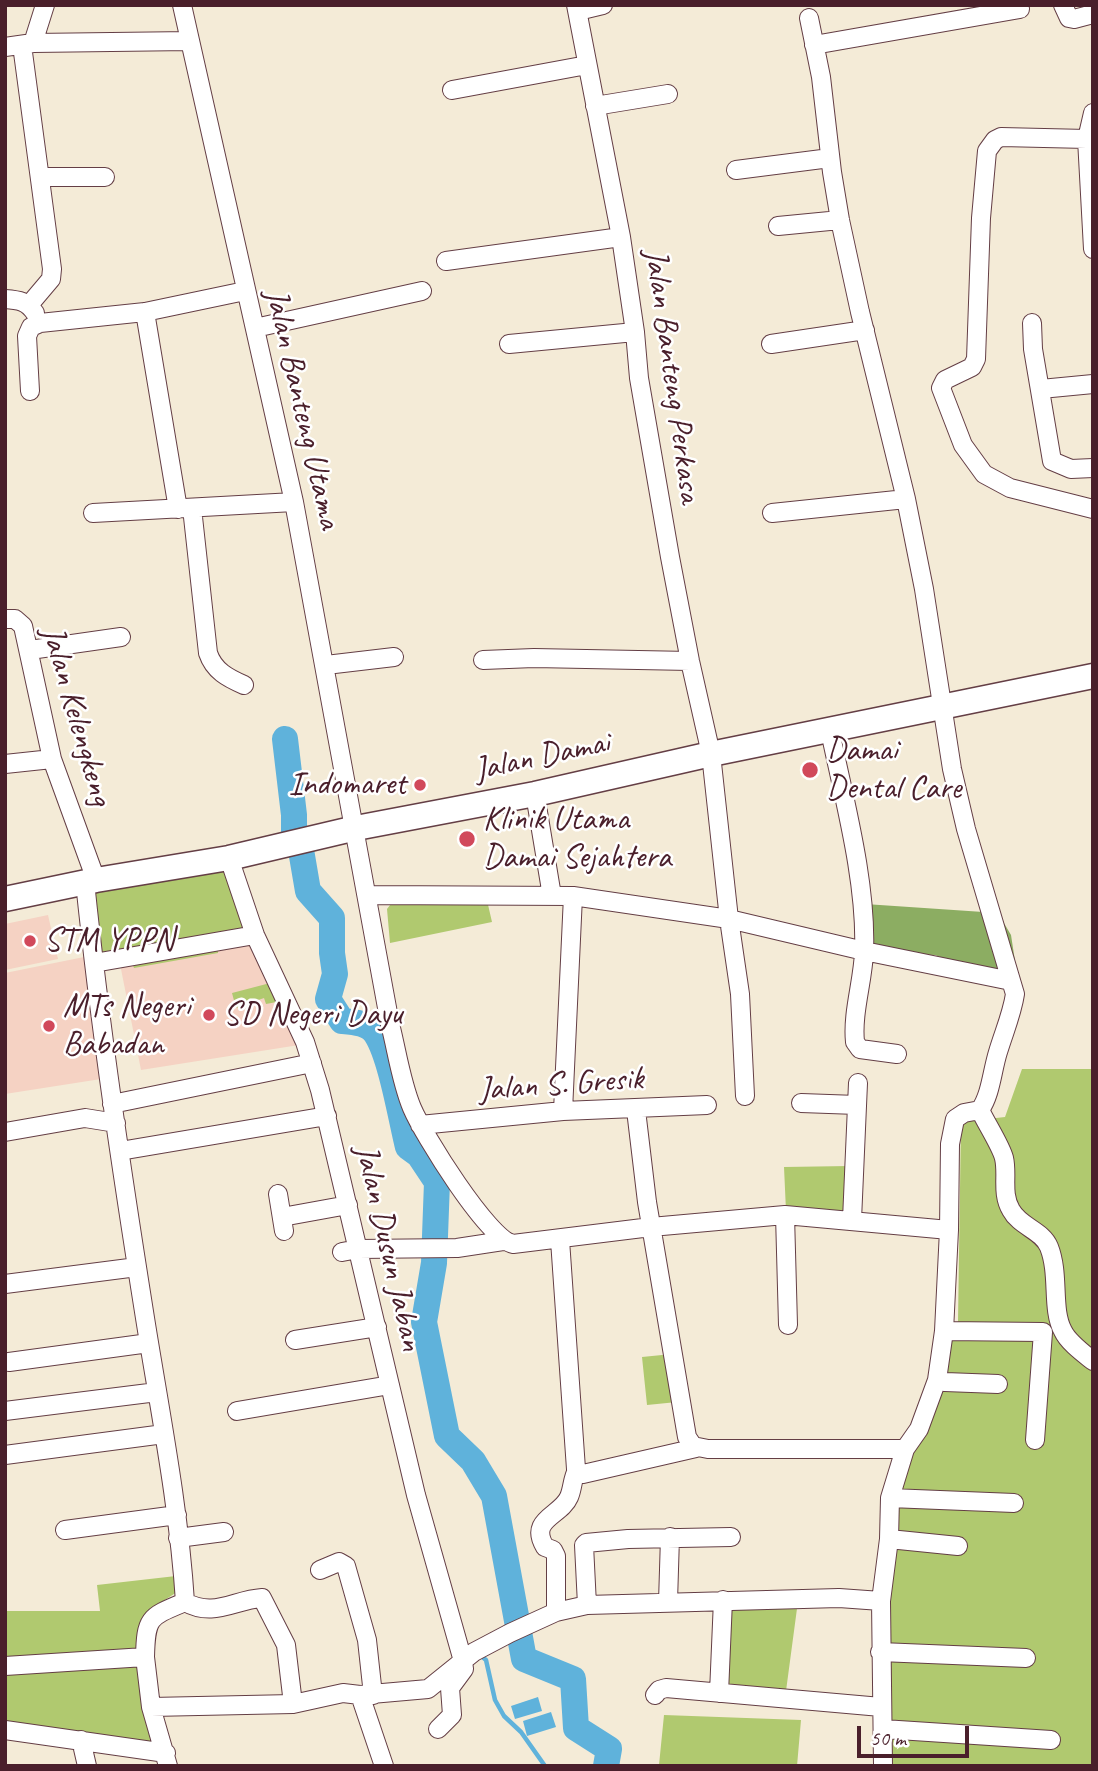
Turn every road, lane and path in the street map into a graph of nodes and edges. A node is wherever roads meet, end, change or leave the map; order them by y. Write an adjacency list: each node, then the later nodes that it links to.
1 (45, 5): 10 (street)
2 (182, 5): 9 (street, Jalan Banteng Utama)
3 (603, 5): 5 (street)
4 (1063, 5): 7 (street)
5 (577, 8): 12 (street, Jalan Banteng Perkasa)
6 (1020, 9): 11 (street)
7 (1093, 14)
8 (808, 18): 11 (street)
9 (190, 41): 10 (street); 28 (street, Jalan Banteng Utama)
10 (20, 45): 20 (street)
11 (814, 46): 18 (street)
12 (587, 65): 13 (street); 15 (street, Jalan Banteng Perkasa)
13 (452, 90)
14 (668, 94): 15 (street)
15 (595, 106): 24 (street, Jalan Banteng Perkasa)
16 (1093, 113): 17 (street)
17 (1087, 139): 25 (street); 46 (street)
18 (830, 158): 19 (street); 22 (street)
19 (736, 170)
20 (40, 177): 21 (street); 30 (street)
21 (104, 177)
22 (840, 220): 23 (street); 35 (street)
23 (778, 226)
24 (621, 237): 26 (street); 36 (street, Jalan Banteng Perkasa)
25 (1093, 249)
26 (446, 261)
27 (422, 290): 34 (street)
28 (245, 291): 31 (street); 34 (street, Jalan Banteng Utama)
29 (5, 299): 30 (street)
30 (29, 305): 32 (street)
31 (145, 312): 32 (street); 45 (street)
32 (40, 323): 41 (street)
33 (1032, 323): 40 (street)
34 (255, 328): 44 (street, Jalan Banteng Utama)
35 (865, 330): 38 (street); 43 (street)
36 (635, 331): 37 (street); 54 (street, Jalan Banteng Perkasa)
37 (509, 344)
38 (771, 344)
39 (1093, 384): 40 (street)
40 (1041, 389): 42 (street)
41 (30, 391)
42 (1093, 468)
43 (906, 499): 48 (street); 58 (street)
44 (294, 502): 45 (street); 55 (street, Jalan Banteng Utama)
45 (185, 508): 47 (street); 57 (street)
46 (1093, 509)
47 (93, 513)
48 (772, 513)
49 (5, 619): 51 (street, Jalan Kelengkeng)
50 (121, 638): 51 (street)
51 (30, 650): 61 (street, Jalan Kelengkeng)
52 (394, 657): 55 (street)
53 (483, 660): 54 (street)
54 (690, 660): 60 (street, Jalan Banteng Perkasa)
55 (326, 665): 64 (street, Jalan Banteng Utama)
56 (1093, 676): 58 (main road, Jalan Damai)
57 (244, 685)
58 (942, 708): 59 (main road, Jalan Damai); 75 (street)
59 (830, 731): 60 (main road, Jalan Damai); 73 (street)
60 (711, 754): 63 (main road, Jalan Damai); 71 (street, Jalan Banteng Perkasa)
61 (52, 759): 62 (street); 66 (street, Jalan Kelengkeng)
62 (5, 764)
63 (535, 794): 64 (main road, Jalan Damai); 68 (street)
64 (356, 828): 65 (main road, Jalan Damai); 67 (street, Jalan Banteng Utama)
65 (229, 858): 66 (main road, Jalan Damai); 72 (street, Jalan Dusun Jaban)
66 (90, 881): 70 (main road, Jalan Damai); 74 (street, Jalan Kelengkeng)
67 (368, 895): 68 (street); 89 (street, Jalan Banteng Utama)
68 (552, 896): 69 (street)
69 (573, 896): 71 (street); 86 (street)
70 (5, 899)
71 (729, 919): 73 (street); 79 (street, Jalan Banteng Perkasa)
72 (256, 934): 74 (street); 77 (street, Jalan Dusun Jaban)
73 (864, 951): 75 (street); 76 (street)
74 (94, 963): 81 (street, Jalan Kelengkeng)
75 (1011, 981): 85 (street)
76 (897, 1054)
77 (312, 1063): 81 (street); 87 (street, Jalan Dusun Jaban)
78 (858, 1083): 83 (street)
79 (745, 1096)
80 (801, 1103): 83 (street)
81 (112, 1104): 88 (street, Jalan Kelengkeng)
82 (707, 1105): 84 (street, Jalan S. Gresik)
83 (857, 1105): 95 (street)
84 (636, 1110): 86 (street, Jalan S. Gresik); 96 (street)
85 (980, 1110): 97 (street); 108 (street)
86 (563, 1111): 89 (street, Jalan S. Gresik)
87 (324, 1117): 91 (street); 93 (street, Jalan Dusun Jaban)
88 (116, 1123): 90 (street); 91 (street, Jalan Kelengkeng)
89 (420, 1125): 99 (street, Jalan Banteng Utama)
90 (5, 1132)
91 (120, 1151): 101 (street, Jalan Kelengkeng)
92 (278, 1194): 93 (street)
93 (345, 1205): 100 (street, Jalan Dusun Jaban)
94 (785, 1215): 95 (street); 96 (street); 103 (street)
95 (852, 1220): 97 (street)
96 (651, 1227): 98 (street); 118 (street)
97 (949, 1230): 105 (street)
98 (560, 1240): 99 (street); 121 (street)
99 (503, 1241): 100 (street)
100 (352, 1250): 104 (street, Jalan Dusun Jaban)
101 (137, 1267): 102 (street); 107 (street, Jalan Kelengkeng)
102 (5, 1284)
103 (788, 1325)
104 (377, 1327): 106 (street); 112 (street, Jalan Dusun Jaban)
105 (944, 1331): 110 (street); 117 (street)
106 (295, 1340)
107 (149, 1343): 109 (street); 113 (street, Jalan Kelengkeng)
108 (1093, 1361)
109 (9, 1362)
110 (937, 1380): 111 (street); 119 (street)
111 (998, 1384)
112 (390, 1385): 115 (street); 142 (street, Jalan Dusun Jaban)
113 (157, 1392): 114 (street); 116 (street, Jalan Kelengkeng)
114 (5, 1411)
115 (237, 1411)
116 (164, 1434): 120 (street); 124 (street, Jalan Kelengkeng)
117 (1035, 1440)
118 (696, 1448): 119 (street); 121 (street)
119 (905, 1449): 122 (street)
120 (5, 1455)
121 (577, 1470): 138 (street)
122 (890, 1498): 123 (street); 130 (street)
123 (1014, 1503)
124 (177, 1515): 125 (street); 129 (street, Jalan Kelengkeng)
125 (65, 1530)
126 (224, 1532): 129 (street)
127 (670, 1537): 128 (street); 136 (street); 137 (street)
128 (731, 1537)
129 (178, 1538): 135 (street, Jalan Kelengkeng)
130 (888, 1539): 131 (street); 134 (street)
131 (958, 1546)
132 (320, 1570): 145 (street)
133 (723, 1600): 134 (street); 136 (street); 144 (street)
134 (881, 1601): 139 (street)
135 (185, 1602): 140 (street); 147 (street)
136 (668, 1602): 137 (street)
137 (587, 1605): 138 (street)
138 (556, 1612): 142 (street)
139 (880, 1652): 141 (street); 149 (street)
140 (145, 1657): 143 (street); 148 (street)
141 (1026, 1658)
142 (463, 1661): 145 (street); 150 (street)
143 (5, 1666)
144 (719, 1693): 146 (street); 149 (street)
145 (367, 1695): 147 (street); 157 (street)
146 (655, 1695)
147 (293, 1704): 148 (street)
148 (151, 1707): 155 (street)
149 (881, 1707): 151 (street)
150 (438, 1729)
151 (883, 1729): 154 (street); 158 (street)
152 (5, 1730): 153 (street)
153 (82, 1740): 155 (street); 156 (street)
154 (1051, 1740)
155 (167, 1759)
156 (87, 1766)
157 (384, 1766)
158 (883, 1766)

